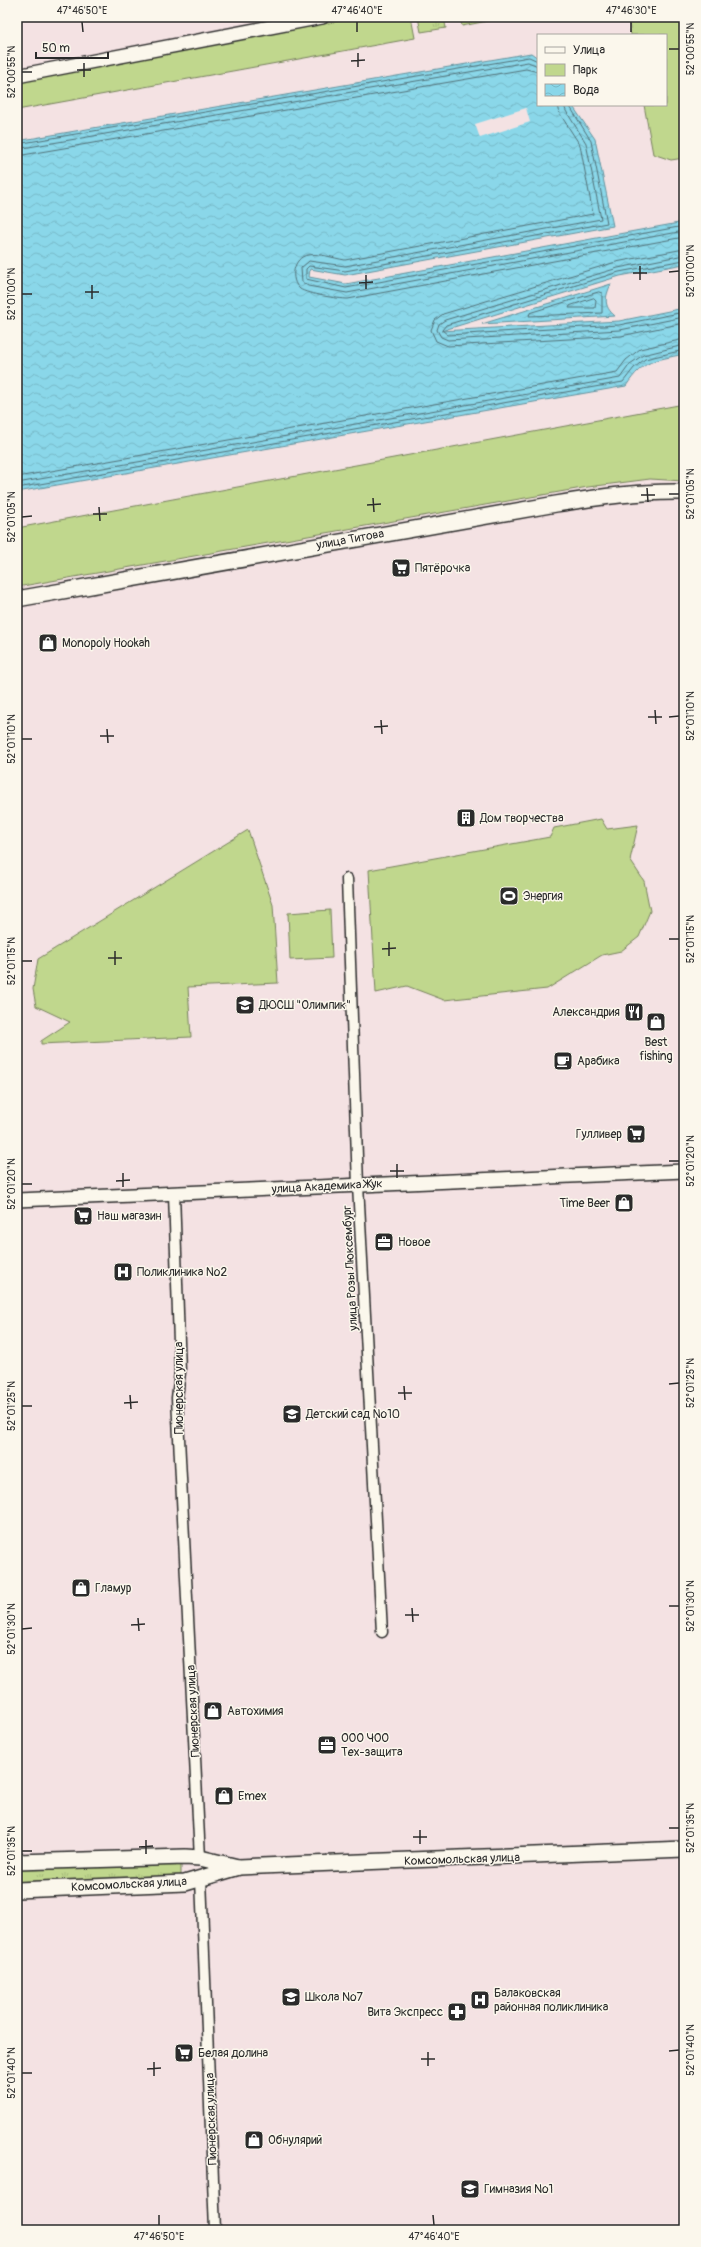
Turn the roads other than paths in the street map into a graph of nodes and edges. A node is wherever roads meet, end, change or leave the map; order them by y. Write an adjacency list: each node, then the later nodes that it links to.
1 (322, 17): 2 (street)
2 (17, 76)
3 (684, 492): 4 (main road, улица Титова)
4 (17, 599)
5 (347, 879): 7 (street, улица Розы Люксембург)
6 (684, 1171): 7 (street, улица Академика Жук)
7 (358, 1185): 8 (street, улица Академика Жук); 10 (street, улица Розы Люксембург)
8 (174, 1193): 9 (street, улица Академика Жук); 12 (street, Пионерская улица)
9 (17, 1200)
10 (382, 1632)
11 (684, 1849): 14 (main road, Комсомольская улица)
12 (200, 1858): 13 (main road, Комсомольская улица); 14 (main road, Комсомольская улица); 15 (main road, Пионерская улица)
13 (17, 1862)
14 (239, 1867): 15 (main road, Комсомольская улица)
15 (202, 1879): 16 (main road, Комсомольская улица); 17 (street, Пионерская улица)
16 (17, 1890)
17 (215, 2230)

